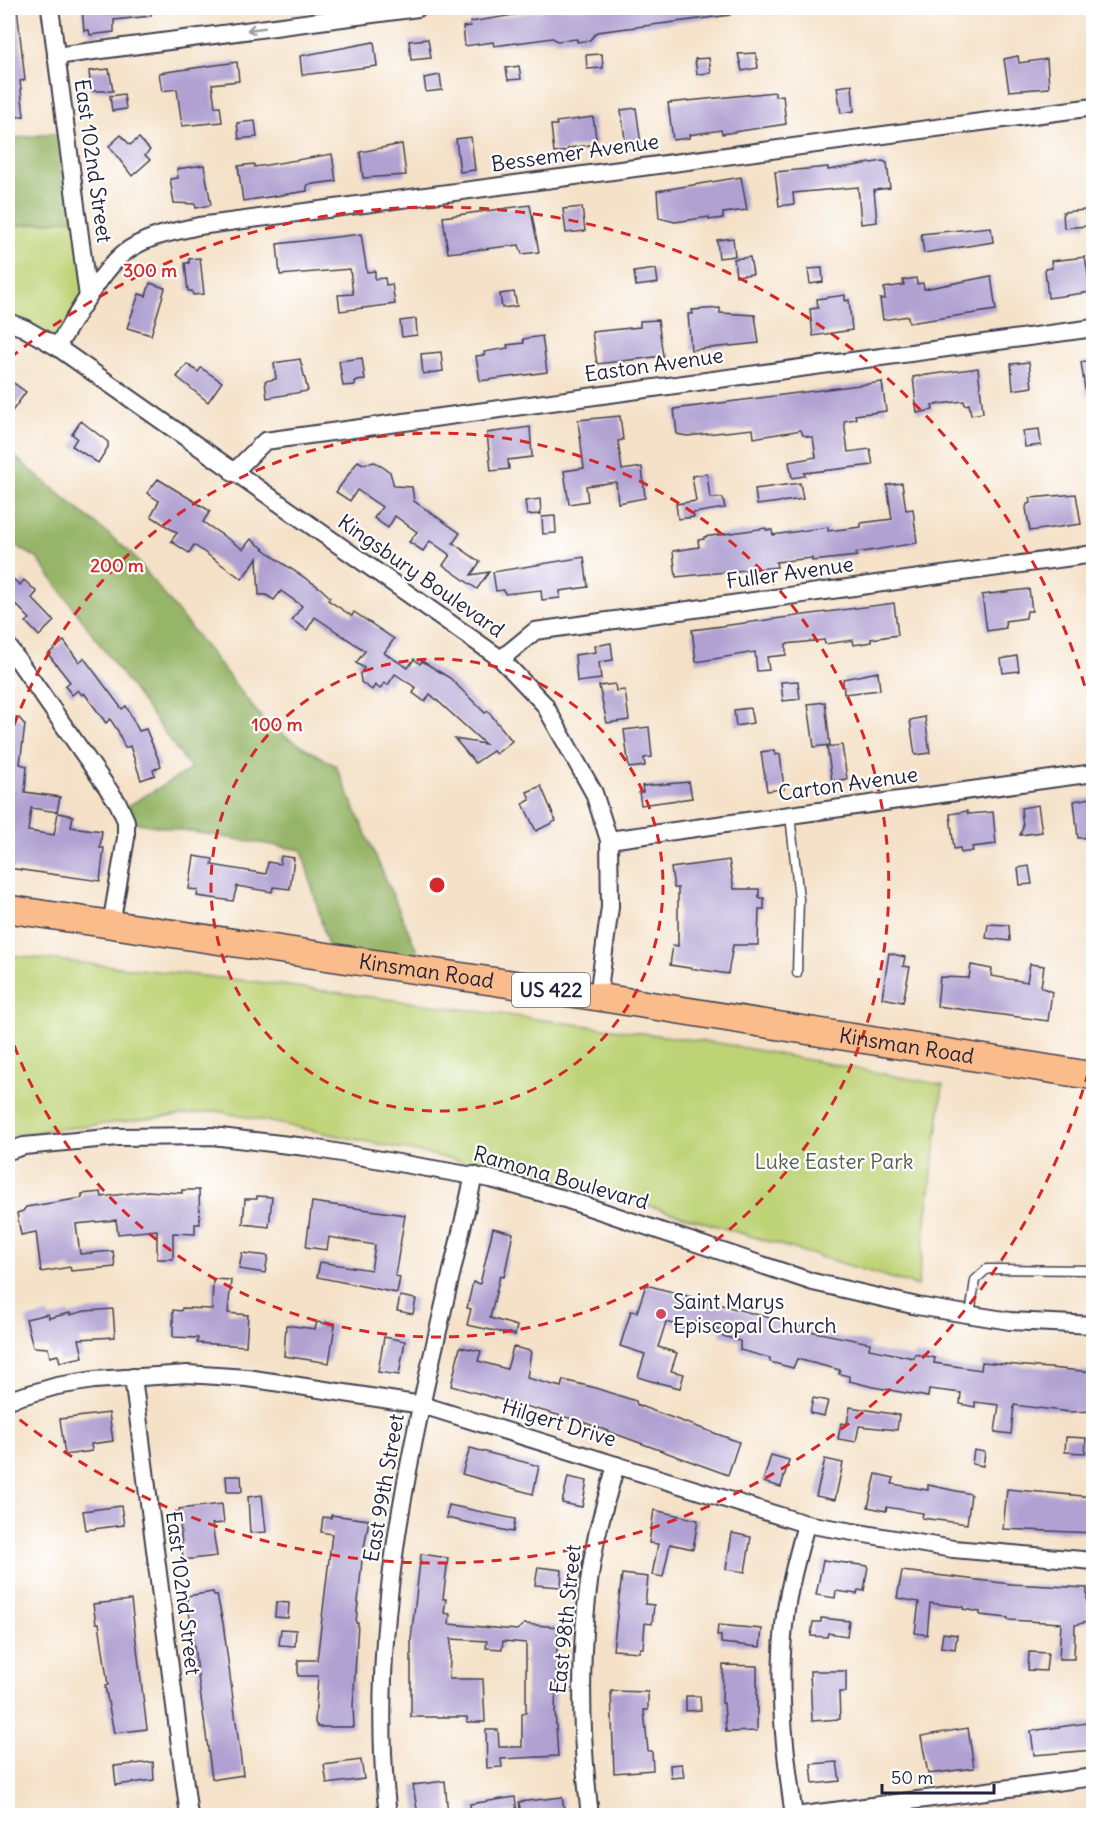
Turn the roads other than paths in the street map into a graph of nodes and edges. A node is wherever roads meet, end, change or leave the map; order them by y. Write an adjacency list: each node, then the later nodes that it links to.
1 (51, 8): 3 (street, East 102nd Street)
2 (418, 8): 3 (street, one-way to 3)
3 (56, 56): 5 (street, East 102nd Street)
4 (1094, 107): 5 (street, Bessemer Avenue)
5 (88, 297): 8 (street)
6 (8, 322): 8 (street, Kingsbury Boulevard)
7 (1094, 328): 9 (street, Easton Avenue)
8 (57, 347): 9 (street, Kingsbury Boulevard)
9 (233, 473): 12 (street, Kingsbury Boulevard)
10 (1094, 554): 12 (street, Fuller Avenue)
11 (8, 646): 17 (street)
12 (501, 659): 15 (street, Kingsbury Boulevard)
13 (1094, 773): 14 (street, Carton Avenue)
14 (790, 815): 15 (street, Carton Avenue); 18 (lane)
15 (609, 840): 19 (street, Kingsbury Boulevard)
16 (8, 909): 17 (main road, Kinsman Road / US 422)
17 (111, 925): 19 (main road, Kinsman Road / US 422)
18 (797, 973)
19 (598, 997): 20 (main road, Kinsman Road / US 422)
20 (1094, 1076)
21 (8, 1151): 22 (street, Ramona Boulevard)
22 (474, 1175): 24 (street, Ramona Boulevard); 28 (street, East 99th Street)
23 (1094, 1270): 24 (lane)
24 (970, 1315): 25 (street, Ramona Boulevard)
25 (1094, 1325)
26 (132, 1377): 27 (street, Hilgert Drive); 28 (street, Hilgert Drive); 33 (street, East 102nd Street)
27 (8, 1400)
28 (422, 1405): 29 (street, Hilgert Drive); 34 (street, East 99th Street)
29 (616, 1465): 30 (street, Hilgert Drive); 35 (street, East 98th Street)
30 (806, 1524): 31 (street, Hilgert Drive); 36 (street)
31 (1094, 1561)
32 (1094, 1777): 36 (street)
33 (189, 1815)
34 (388, 1815)
35 (590, 1815)
36 (794, 1815)

